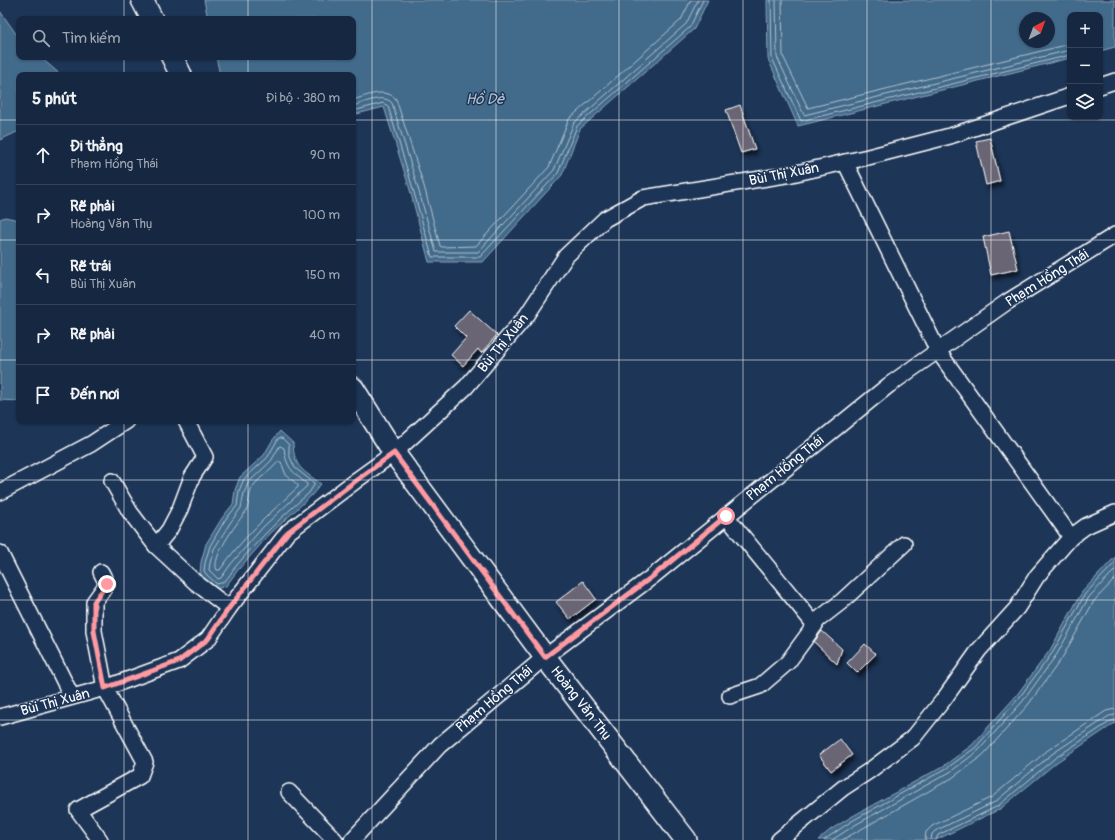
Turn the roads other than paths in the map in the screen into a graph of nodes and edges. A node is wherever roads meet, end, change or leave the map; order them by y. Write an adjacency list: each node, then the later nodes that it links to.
1 (142, 0): 2 (main road)
2 (150, 16)
3 (174, 60): 4 (main road)
4 (180, 72)
5 (1115, 81): 6 (street)
6 (1103, 85)
7 (1067, 97): 8 (street, Bùi Thị Xuân)
8 (845, 162): 10 (street); 14 (street, Bùi Thị Xuân)
9 (1115, 235): 10 (street, Phạm Hồng Thái)
10 (938, 351): 18 (street, Phạm Hồng Thái); 19 (street)
11 (356, 393): 14 (main road, Hoàng Văn Thụ)
12 (121, 424): 16 (street)
13 (188, 424): 21 (street)
14 (394, 453): 24 (street, Bùi Thị Xuân); 26 (main road, Hoàng Văn Thụ)
15 (112, 481): 21 (street)
16 (0, 492)
17 (1115, 513): 19 (street)
18 (726, 516): 25 (street); 26 (street, Phạm Hồng Thái)
19 (1071, 537): 36 (street)
20 (904, 544): 25 (street)
21 (156, 546): 24 (street)
22 (0, 553): 29 (street)
23 (101, 572): 27 (street)
24 (229, 608): 27 (street, Bùi Thị Xuân)
25 (814, 623): 28 (street)
26 (545, 657): 34 (street, Phạm Hồng Thái); 35 (main road, Hoàng Văn Thụ)
27 (105, 688): 29 (street, Bùi Thị Xuân); 32 (street)
28 (730, 696)
29 (71, 697): 30 (street, Bùi Thị Xuân)
30 (0, 717)
31 (289, 792): 33 (street)
32 (100, 840)
33 (335, 840)
34 (352, 840)
35 (686, 840)
36 (779, 840)

